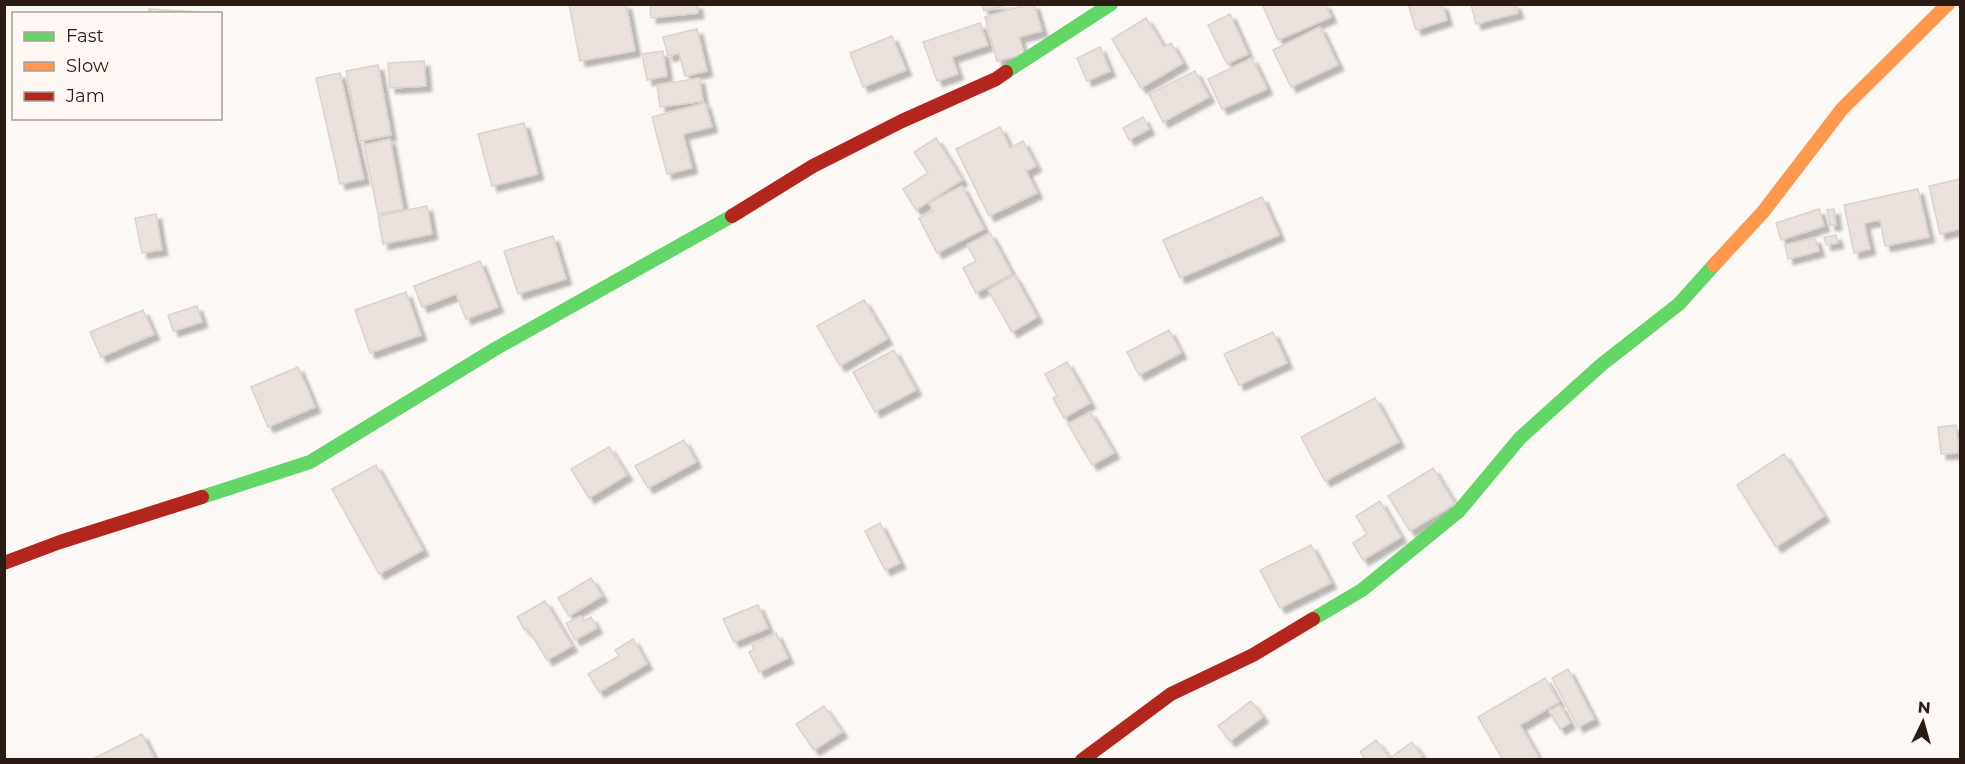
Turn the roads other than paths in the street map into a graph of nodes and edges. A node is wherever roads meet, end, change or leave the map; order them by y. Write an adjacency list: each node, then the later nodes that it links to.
1 (1111, 4): 3 (street)
2 (1948, 4): 4 (street)
3 (4, 563)
4 (1082, 759)

